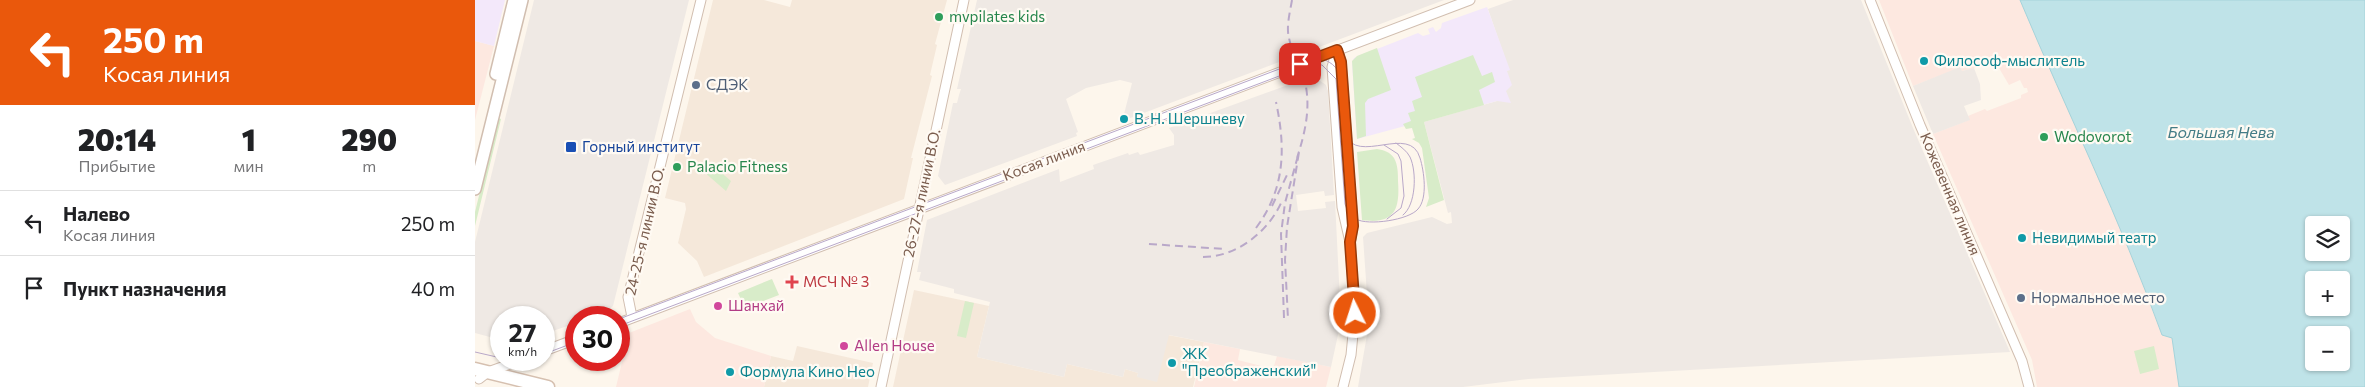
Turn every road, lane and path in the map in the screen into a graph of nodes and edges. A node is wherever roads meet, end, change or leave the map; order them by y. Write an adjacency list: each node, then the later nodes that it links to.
1 (514, 0): 8 (street)
2 (522, 0): 9 (street)
3 (701, 0): 11 (street, 24-25-я линии В.О.)
4 (964, 0): 10 (street, 26-27-я линии В.О.)
5 (1470, 0): 7 (street, Косая линия)
6 (1870, 0): 17 (street, Кожевенная линия)
7 (1337, 50): 10 (street, Косая линия); 16 (street)
8 (475, 158)
9 (475, 189)
10 (919, 208): 11 (street, Косая линия); 15 (street, 26-27-я линии В.О.)
11 (632, 317)
12 (479, 374): 13 (main road); 14 (main road)
13 (512, 387)
14 (548, 387)
15 (881, 387)
16 (1343, 387)
17 (2029, 387)

